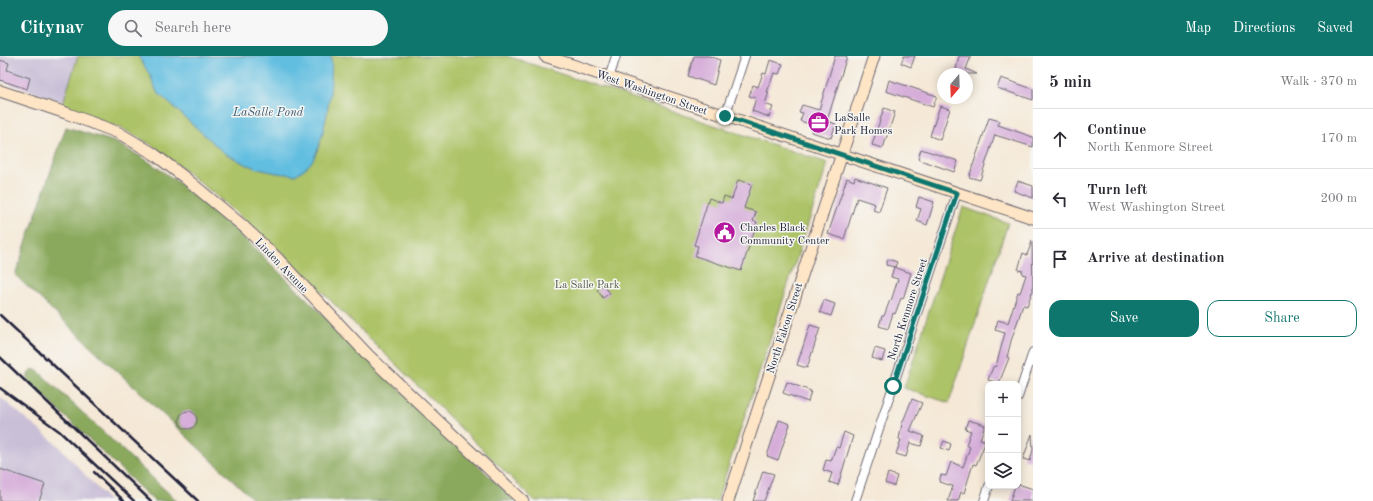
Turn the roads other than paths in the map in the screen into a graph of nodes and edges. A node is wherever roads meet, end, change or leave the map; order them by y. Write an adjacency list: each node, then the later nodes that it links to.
1 (545, 56): 5 (street, West Washington Street)
2 (616, 56): 5 (street)
3 (745, 56): 7 (street)
4 (874, 56): 8 (street, North Falcon Street)
5 (609, 78): 7 (street, West Washington Street)
6 (0, 91): 14 (street, Linden Avenue)
7 (725, 116): 8 (street, West Washington Street)
8 (841, 154): 9 (street, West Washington Street); 15 (street, North Falcon Street)
9 (957, 193): 10 (street, West Washington Street); 16 (street, North Kenmore Street)
10 (1033, 218)
11 (1033, 352): 12 (street)
12 (1021, 388)
13 (988, 489): 17 (street)
14 (523, 501)
15 (728, 501)
16 (855, 501)
17 (984, 501)

